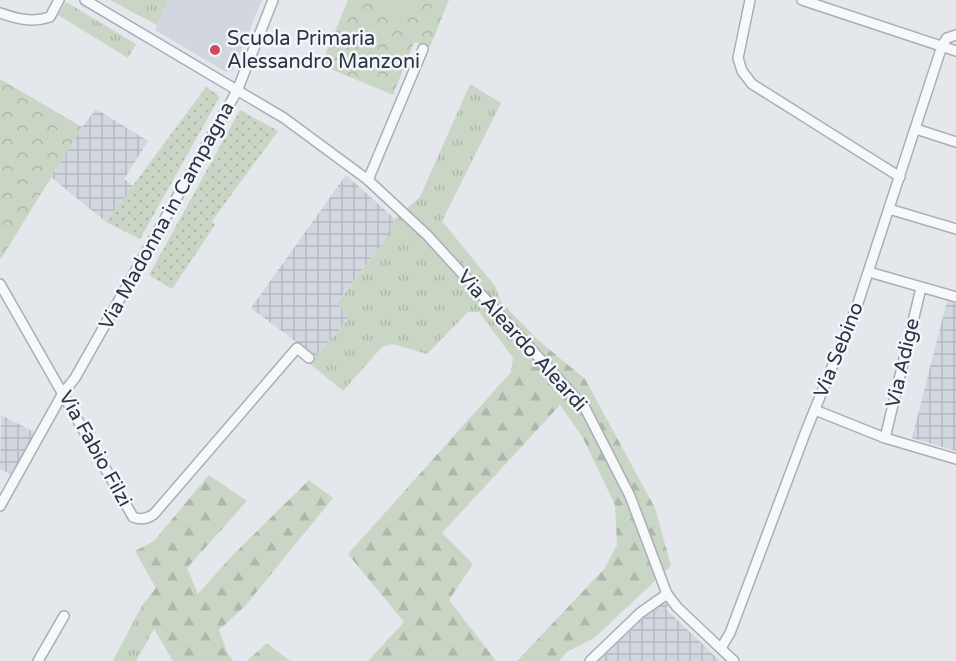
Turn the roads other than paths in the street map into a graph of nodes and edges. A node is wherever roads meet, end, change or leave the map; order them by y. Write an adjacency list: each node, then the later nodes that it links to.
1 (59, 0): 6 (street)
2 (85, 0): 11 (street, Via Aleardo Aleardi)
3 (273, 0): 11 (street, Via Madonna in Campagna)
4 (750, 0): 14 (street)
5 (802, 0): 8 (street)
6 (0, 13)
7 (956, 35): 8 (street)
8 (942, 46): 10 (street); 12 (street, Via Sebino)
9 (423, 49): 15 (street)
10 (956, 51)
11 (237, 91): 15 (street, Via Aleardo Aleardi); 25 (street, Via Madonna in Campagna)
12 (916, 129): 13 (street); 14 (street, Via Sebino)
13 (956, 142)
14 (900, 177): 16 (street, Via Sebino)
15 (368, 180): 30 (street, Via Aleardo Aleardi)
16 (890, 209): 17 (street); 18 (street, Via Sebino)
17 (956, 229)
18 (869, 272): 20 (street); 26 (street, Via Sebino)
19 (0, 284): 21 (street, Via Fabio Filzi)
20 (921, 288): 22 (street); 27 (street, Via Adige)
21 (6, 294): 23 (street); 25 (street, Via Fabio Filzi)
22 (956, 297)
23 (0, 304)
24 (309, 358): 25 (street, Via Fabio Filzi)
25 (63, 393): 29 (street, Via Madonna in Campagna)
26 (815, 410): 27 (street, Via Adige); 32 (street, Via Sebino)
27 (885, 438): 28 (street, Via Adige)
28 (956, 459)
29 (0, 506)
30 (667, 594): 32 (street, Via Aleardo Aleardi); 34 (street)
31 (64, 616): 33 (street)
32 (722, 648): 35 (street, Via Aleardo Aleardi)
33 (38, 661)
34 (590, 661)
35 (734, 661)

